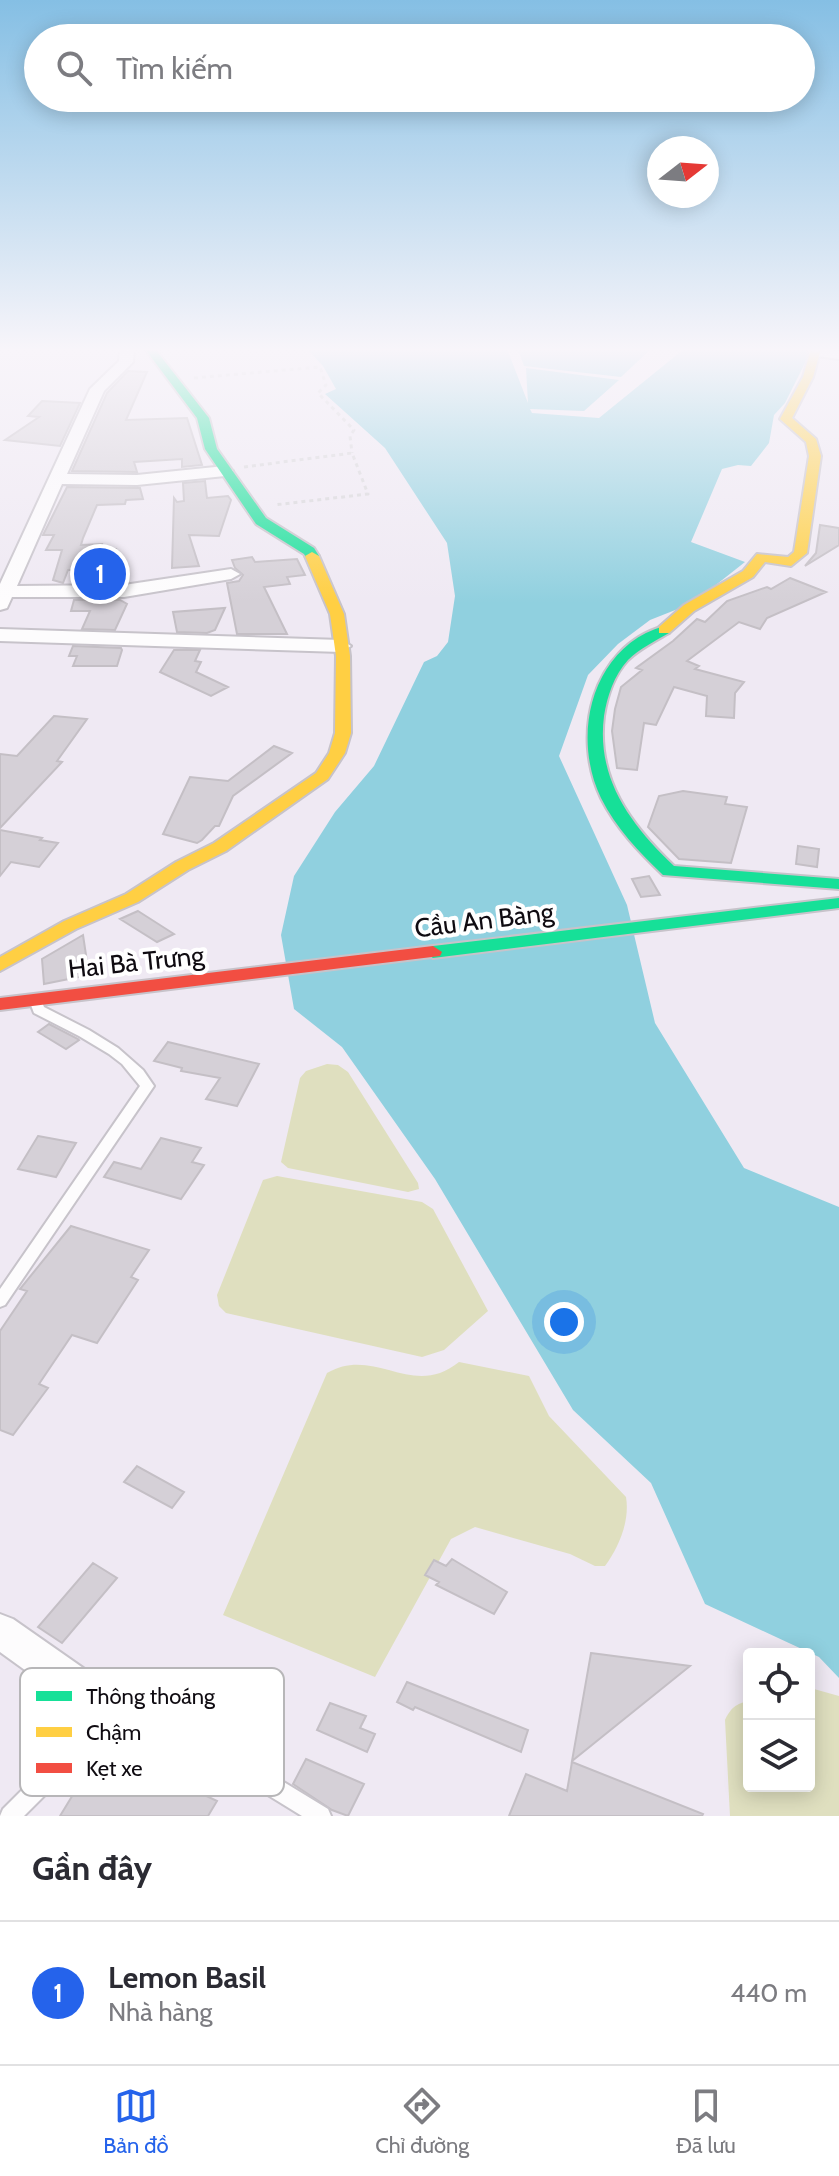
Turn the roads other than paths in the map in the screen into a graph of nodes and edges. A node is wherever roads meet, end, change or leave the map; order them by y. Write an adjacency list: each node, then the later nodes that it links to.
1 (77, 434): 5 (street)
2 (207, 434): 4 (street)
3 (803, 434): 10 (street)
4 (224, 470): 5 (street); 9 (street)
5 (56, 479): 7 (street)
6 (231, 574): 7 (street)
7 (3, 598)
8 (0, 635): 9 (street)
9 (341, 646): 12 (street)
10 (839, 884)
11 (839, 903): 13 (street, Cầu An Bàng)
12 (0, 965)
13 (278, 973): 14 (street, Hai Bà Trưng)
14 (35, 1000): 15 (street, Hai Bà Trưng); 16 (lane)
15 (0, 1004)
16 (0, 1301)
17 (0, 1631): 18 (street)
18 (52, 1668)
19 (284, 1793): 22 (lane)
20 (30, 1796): 21 (lane)
21 (10, 1816)
22 (321, 1816)

